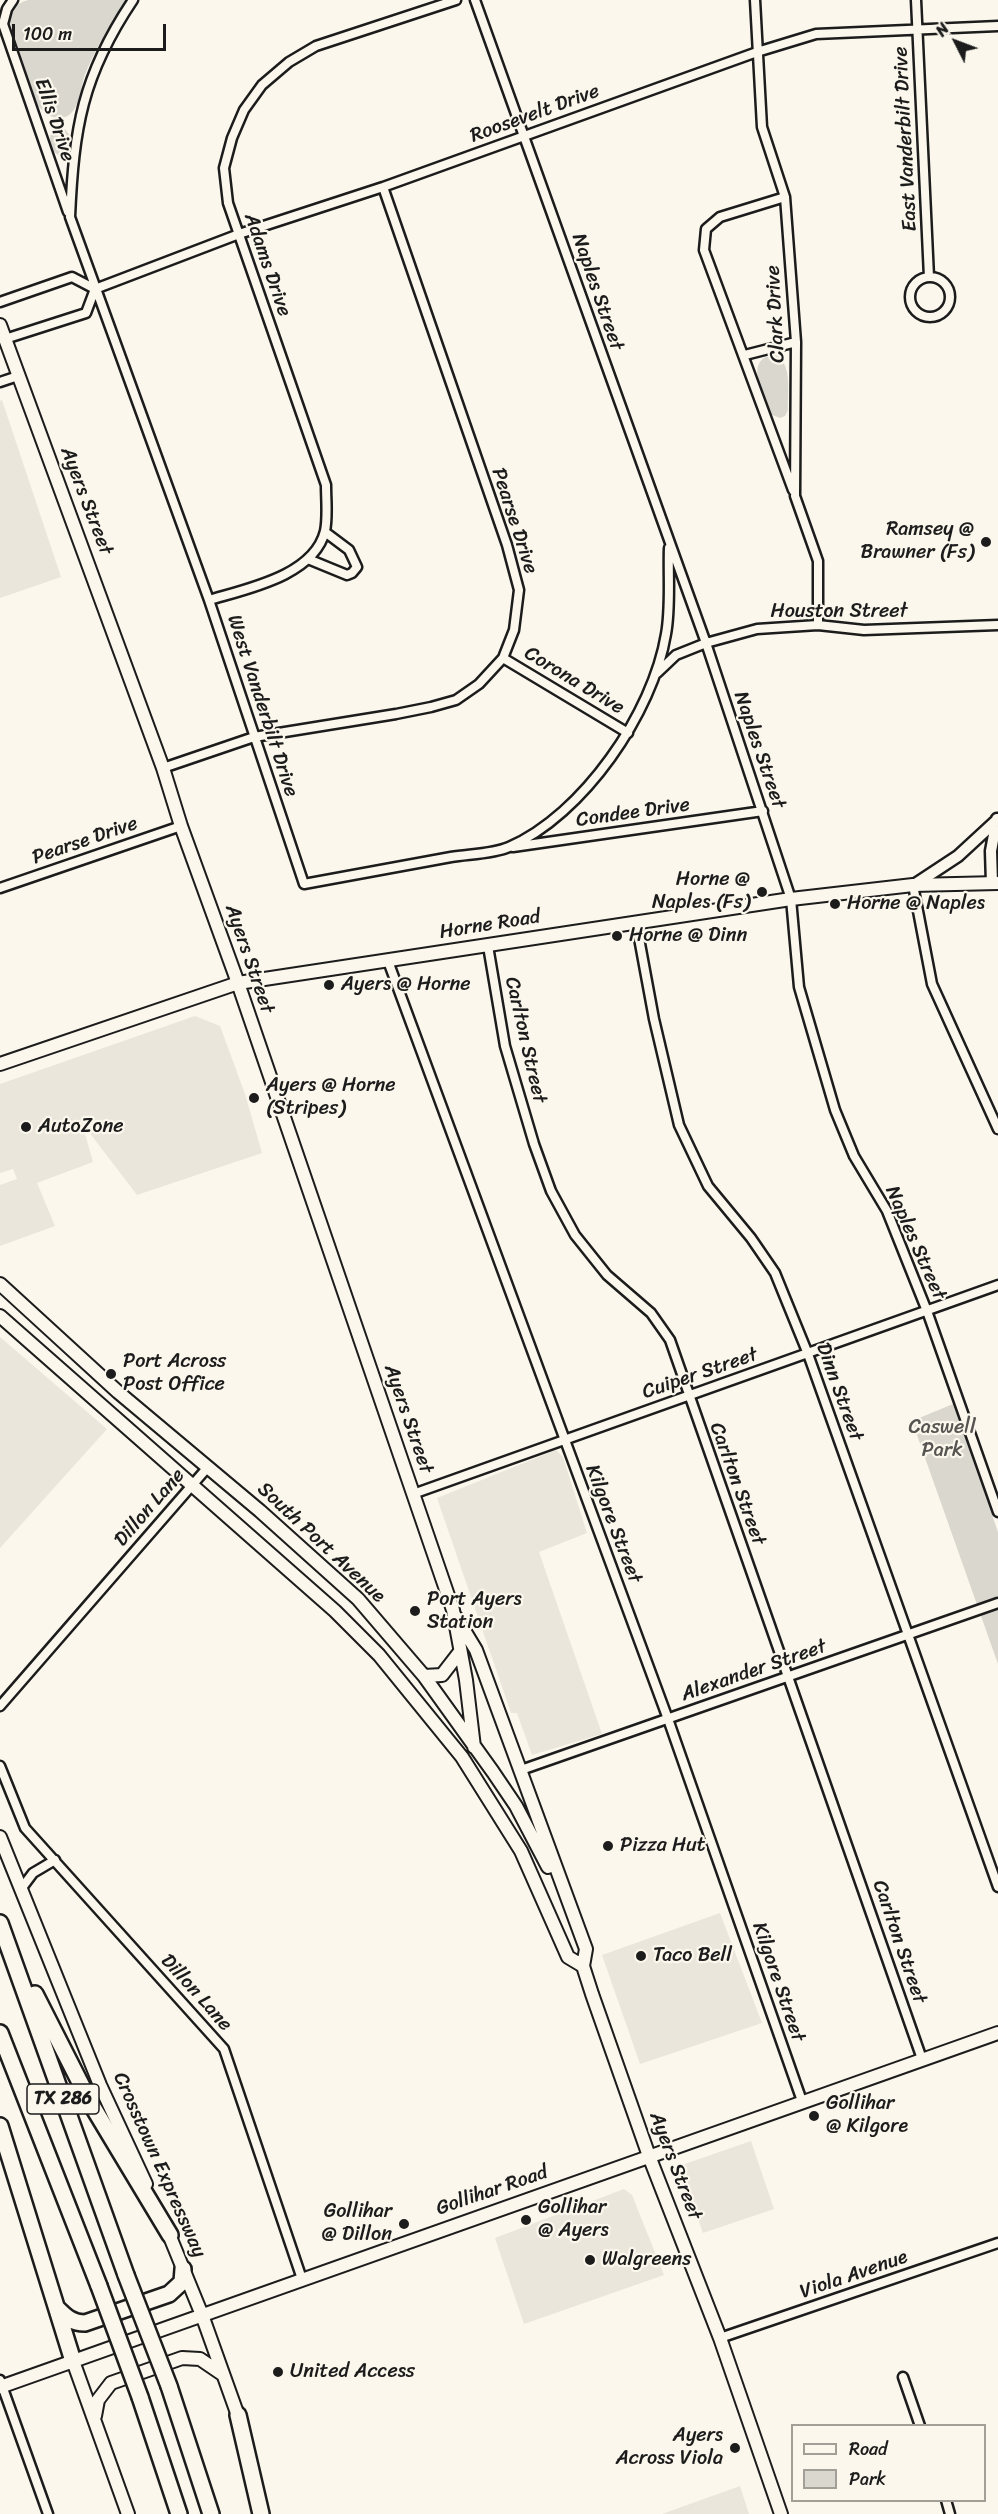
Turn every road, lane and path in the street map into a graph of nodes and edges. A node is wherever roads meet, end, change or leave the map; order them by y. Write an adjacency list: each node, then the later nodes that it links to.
1 (13, 0): 13 (street, Ellis Drive)
2 (133, 0): 13 (street, West Vanderbilt Drive)
3 (456, 0): 14 (street, Adams Drive)
4 (475, 0): 10 (street, Naples Street)
5 (755, 0): 9 (street, Clark Drive)
6 (916, 0): 8 (street, East Vanderbilt Drive)
7 (998, 26): 8 (street, Roosevelt Drive)
8 (917, 29): 9 (street, Roosevelt Drive); 15 (street, East Vanderbilt Drive)
9 (757, 52): 10 (street, Roosevelt Drive); 12 (street, Clark Drive)
10 (525, 135): 11 (street, Roosevelt Drive); 26 (street, Naples Street)
11 (383, 187): 14 (street, Roosevelt Drive); 32 (street, Pearse Drive)
12 (785, 197): 20 (street, Clark Drive); 21 (street)
13 (70, 217): 16 (street, West Vanderbilt Drive)
14 (239, 234): 16 (street, Roosevelt Drive); 25 (street, Adams Drive)
15 (929, 277): 15 (street)
16 (95, 289): 17 (street); 19 (street); 28 (street, West Vanderbilt Drive)
17 (0, 302)
18 (0, 325): 19 (main road, Ayers Street)
19 (5, 339): 22 (main road, Ayers Street)
20 (796, 342): 21 (street); 24 (street, Clark Drive)
21 (745, 355): 24 (street)
22 (18, 376): 23 (street); 36 (main road, Ayers Street)
23 (0, 382)
24 (795, 496): 29 (street, Clark Drive)
25 (325, 532): 27 (street); 27 (street)
26 (669, 544): 31 (street, Naples Street); 33 (street, West Vanderbilt Drive)
27 (308, 559): 28 (street)
28 (209, 600): 35 (street, West Vanderbilt Drive)
29 (818, 625): 30 (street, Houston Street); 31 (street, Houston Street)
30 (998, 625)
31 (706, 643): 33 (street, Houston Street); 37 (street, Naples Street)
32 (503, 658): 34 (street, Corona Drive); 35 (street, Pearse Drive)
33 (656, 673): 34 (street, West Vanderbilt Drive)
34 (628, 733): 40 (street, West Vanderbilt Drive)
35 (254, 737): 36 (street, Pearse Drive); 40 (street, West Vanderbilt Drive)
36 (163, 768): 39 (main road, Ayers Street)
37 (762, 811): 40 (street, Condee Drive); 44 (street, Naples Street)
38 (997, 818): 41 (street); 42 (street)
39 (181, 826): 43 (street, Pearse Drive); 48 (main road, Ayers Street)
40 (508, 847)
41 (995, 883): 42 (main road, Horne Road)
42 (913, 885): 44 (main road, Horne Road); 50 (street)
43 (0, 888)
44 (791, 899): 45 (main road, Horne Road); 53 (street, Naples Street)
45 (636, 922): 46 (main road, Horne Road); 55 (street, Dinn Street)
46 (488, 945): 47 (main road, Horne Road); 56 (street, Carlton Street)
47 (388, 961): 48 (main road, Horne Road); 57 (street, Kilgore Street)
48 (238, 983): 49 (main road, Horne Road); 60 (main road, Ayers Street)
49 (0, 1064)
50 (998, 1129)
51 (0, 1284): 58 (main road, South Port Avenue)
52 (998, 1285): 53 (street, Cuiper Street)
53 (927, 1311): 55 (street, Cuiper Street); 61 (street, Naples Street)
54 (0, 1316): 59 (main road, South Port Avenue)
55 (808, 1354): 56 (street, Cuiper Street); 64 (street, Dinn Street)
56 (688, 1396): 57 (street, Cuiper Street); 67 (street, Carlton Street)
57 (563, 1439): 60 (street, Cuiper Street); 69 (street, Kilgore Street)
58 (207, 1468): 59 (street, Dillon Lane); 66 (main road, South Port Avenue)
59 (192, 1485): 68 (street, Dillon Lane); 71 (main road, South Port Avenue)
60 (413, 1494): 63 (main road, Ayers Street)
61 (998, 1512)
62 (998, 1603): 64 (street, Alexander Street)
63 (453, 1610): 65 (main road, Ayers Street); 73 (main road, Ayers Street)
64 (908, 1634): 67 (street, Alexander Street); 76 (street, Dinn Street)
65 (459, 1653): 66 (main road); 70 (main road, Ayers Street)
66 (424, 1676): 70 (main road, South Port Avenue)
67 (790, 1678): 69 (street, Alexander Street); 84 (street, Carlton Street)
68 (0, 1706)
69 (668, 1719): 73 (street, Alexander Street); 85 (street, Kilgore Street)
70 (474, 1747): 78 (main road, South Port Avenue)
71 (462, 1757): 81 (main road, Ayers Street)
72 (0, 1766): 75 (street, Dillon Lane)
73 (522, 1770): 78 (main road, Ayers Street)
74 (0, 1837): 77 (main road, Crosstown Expressway)
75 (55, 1860): 77 (street); 91 (street, Dillon Lane)
76 (998, 1887)
77 (21, 1889): 88 (main road, Crosstown Expressway)
78 (572, 1914): 81 (main road, Ayers Street)
79 (0, 1923): 80 (highway, TX 286)
80 (9, 1943): 88 (highway); 105 (highway, TX 286, bridge)
81 (583, 1966): 87 (main road, Ayers Street)
82 (0, 2033): 104 (highway, TX 286, bridge)
83 (998, 2033): 84 (main road, Gollihar Road)
84 (922, 2059): 85 (main road, Gollihar Road)
85 (802, 2101): 87 (main road, Gollihar Road)
86 (0, 2126): 92 (highway)
87 (649, 2156): 91 (main road, Gollihar Road); 94 (main road, Ayers Street)
88 (170, 2235): 90 (main road, Crosstown Expressway)
89 (997, 2246): 94 (street, Viola Avenue)
90 (183, 2269): 92 (highway); 93 (main road, Crosstown Expressway)
91 (302, 2279): 93 (main road, Gollihar Road)
92 (57, 2308): 95 (highway)
93 (202, 2315): 95 (main road, Gollihar Road); 96 (main road, Crosstown Expressway)
94 (720, 2338): 108 (main road, Ayers Street)
95 (73, 2361): 98 (main road, Gollihar Road); 100 (main road)
96 (222, 2374): 99 (main road, Crosstown Expressway); 100 (main road)
97 (903, 2377): 101 (street)
98 (1, 2384): 102 (street)
99 (238, 2415): 106 (highway); 107 (main road, Crosstown Expressway)
100 (95, 2416): 103 (main road)
101 (919, 2424)
102 (48, 2514)
103 (128, 2514)
104 (179, 2514)
105 (211, 2514)
106 (261, 2514)
107 (267, 2514)
108 (780, 2514)

